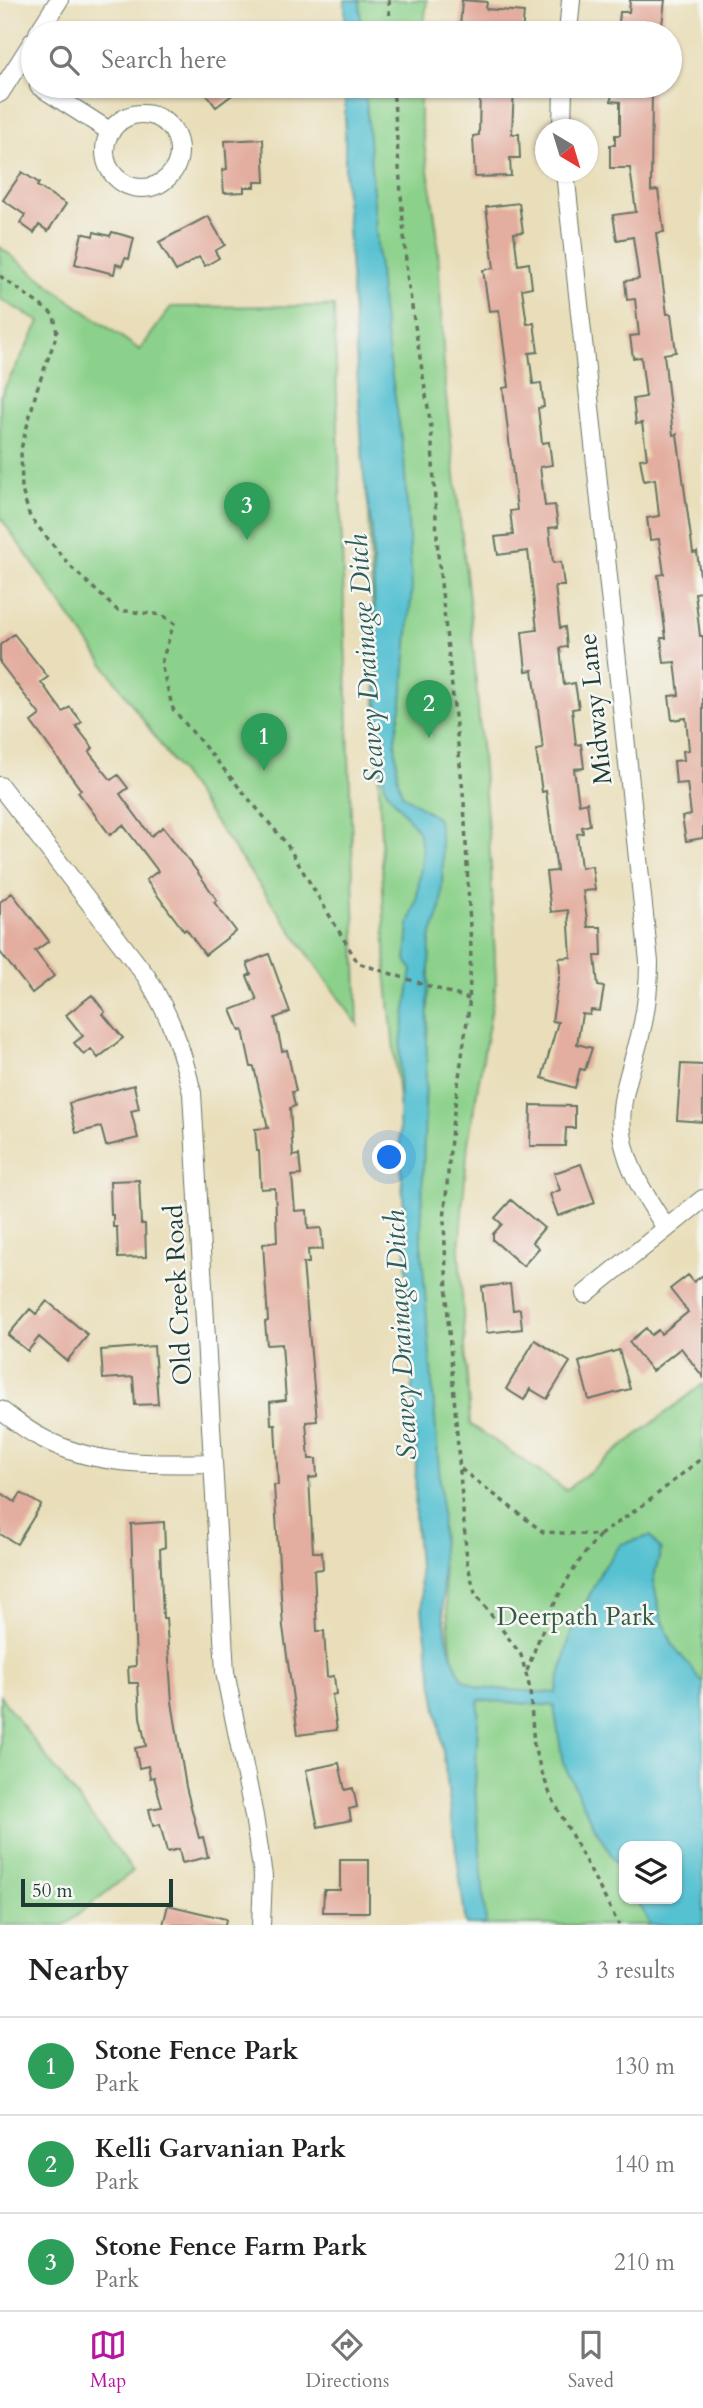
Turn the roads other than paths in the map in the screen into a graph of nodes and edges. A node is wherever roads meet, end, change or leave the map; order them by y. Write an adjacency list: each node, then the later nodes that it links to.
1 (59, 0): 3 (street)
2 (571, 0): 4 (street)
3 (46, 21)
4 (569, 21)
5 (21, 61): 6 (street)
6 (15, 71): 7 (street); 8 (street)
7 (21, 75)
8 (0, 93)
9 (58, 98): 12 (street)
10 (563, 98): 11 (street)
11 (562, 119)
12 (111, 132): 12 (street)
13 (566, 182): 16 (street, Midway Lane)
14 (0, 786): 19 (street, Old Creek Road)
15 (703, 1199): 16 (street)
16 (666, 1228): 17 (street)
17 (585, 1294)
18 (0, 1410): 19 (street)
19 (214, 1463): 20 (street, Old Creek Road)
20 (261, 1925)

